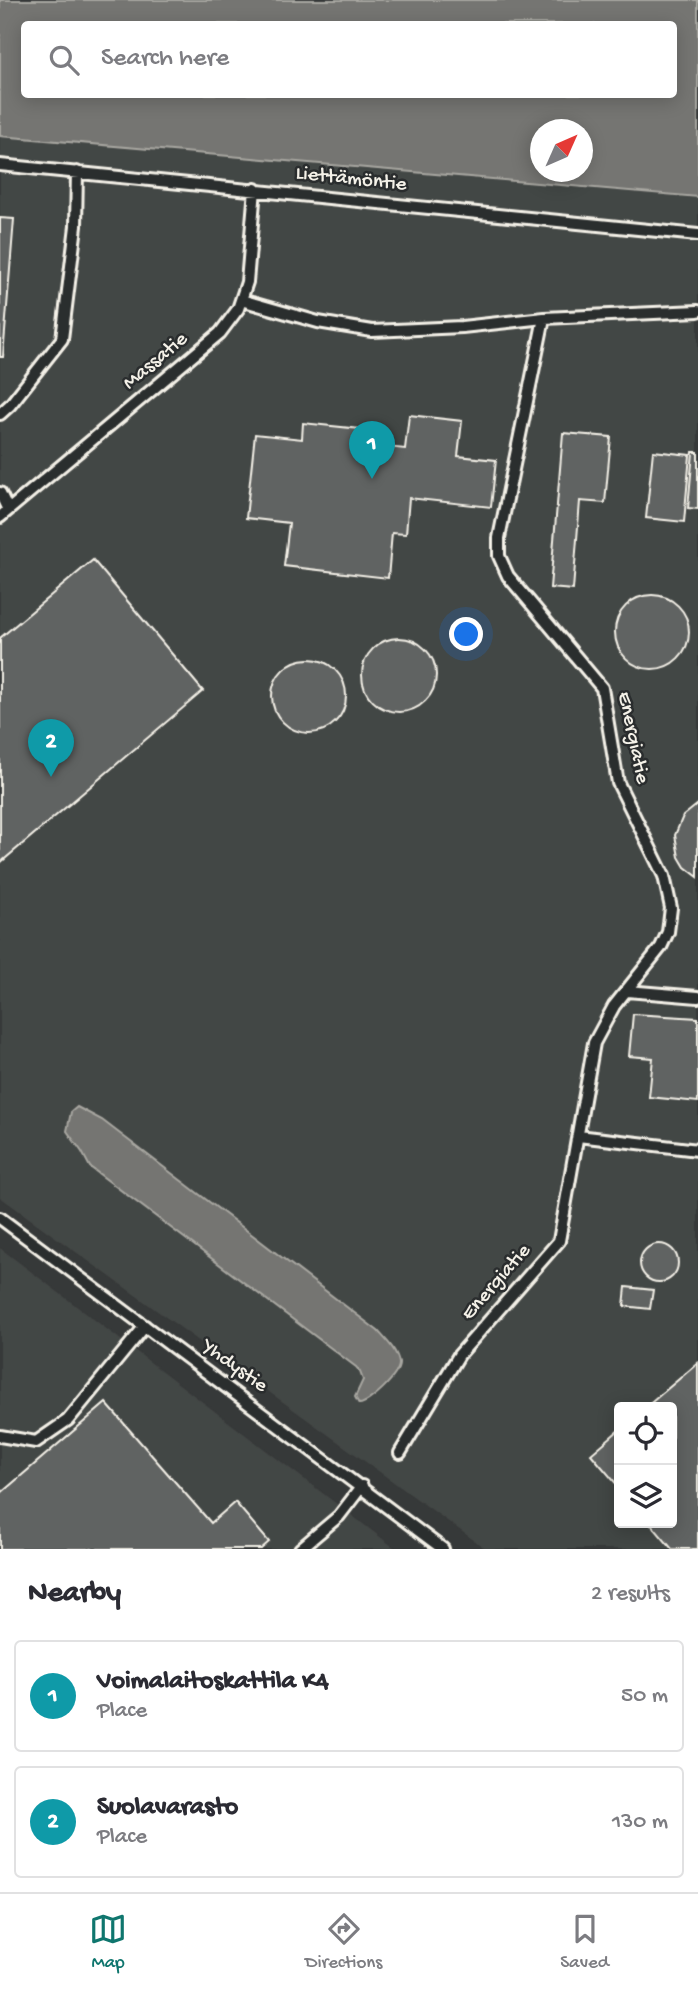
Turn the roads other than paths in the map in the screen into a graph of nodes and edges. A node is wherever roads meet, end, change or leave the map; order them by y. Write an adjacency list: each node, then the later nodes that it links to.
1 (0, 165): 2 (lane, Liettämöntie)
2 (77, 172): 3 (lane, Liettämöntie); 8 (lane)
3 (255, 189): 4 (lane, Liettämöntie); 5 (lane, Massatie)
4 (698, 235)
5 (241, 300): 7 (lane); 10 (lane, Massatie)
6 (698, 311): 7 (lane)
7 (544, 318): 11 (lane, Energiatie)
8 (0, 414)
9 (0, 493): 10 (lane)
10 (4, 513)
11 (627, 991): 12 (lane); 13 (lane, Energiatie)
12 (698, 997)
13 (578, 1136): 14 (lane); 18 (lane, Energiatie)
14 (698, 1150)
15 (0, 1219): 16 (lane, Yhdystie)
16 (145, 1326): 17 (lane); 19 (lane, Yhdystie)
17 (0, 1436)
18 (400, 1453)
19 (362, 1486): 20 (lane); 21 (lane, Yhdystie)
20 (300, 1549)
21 (443, 1549)

